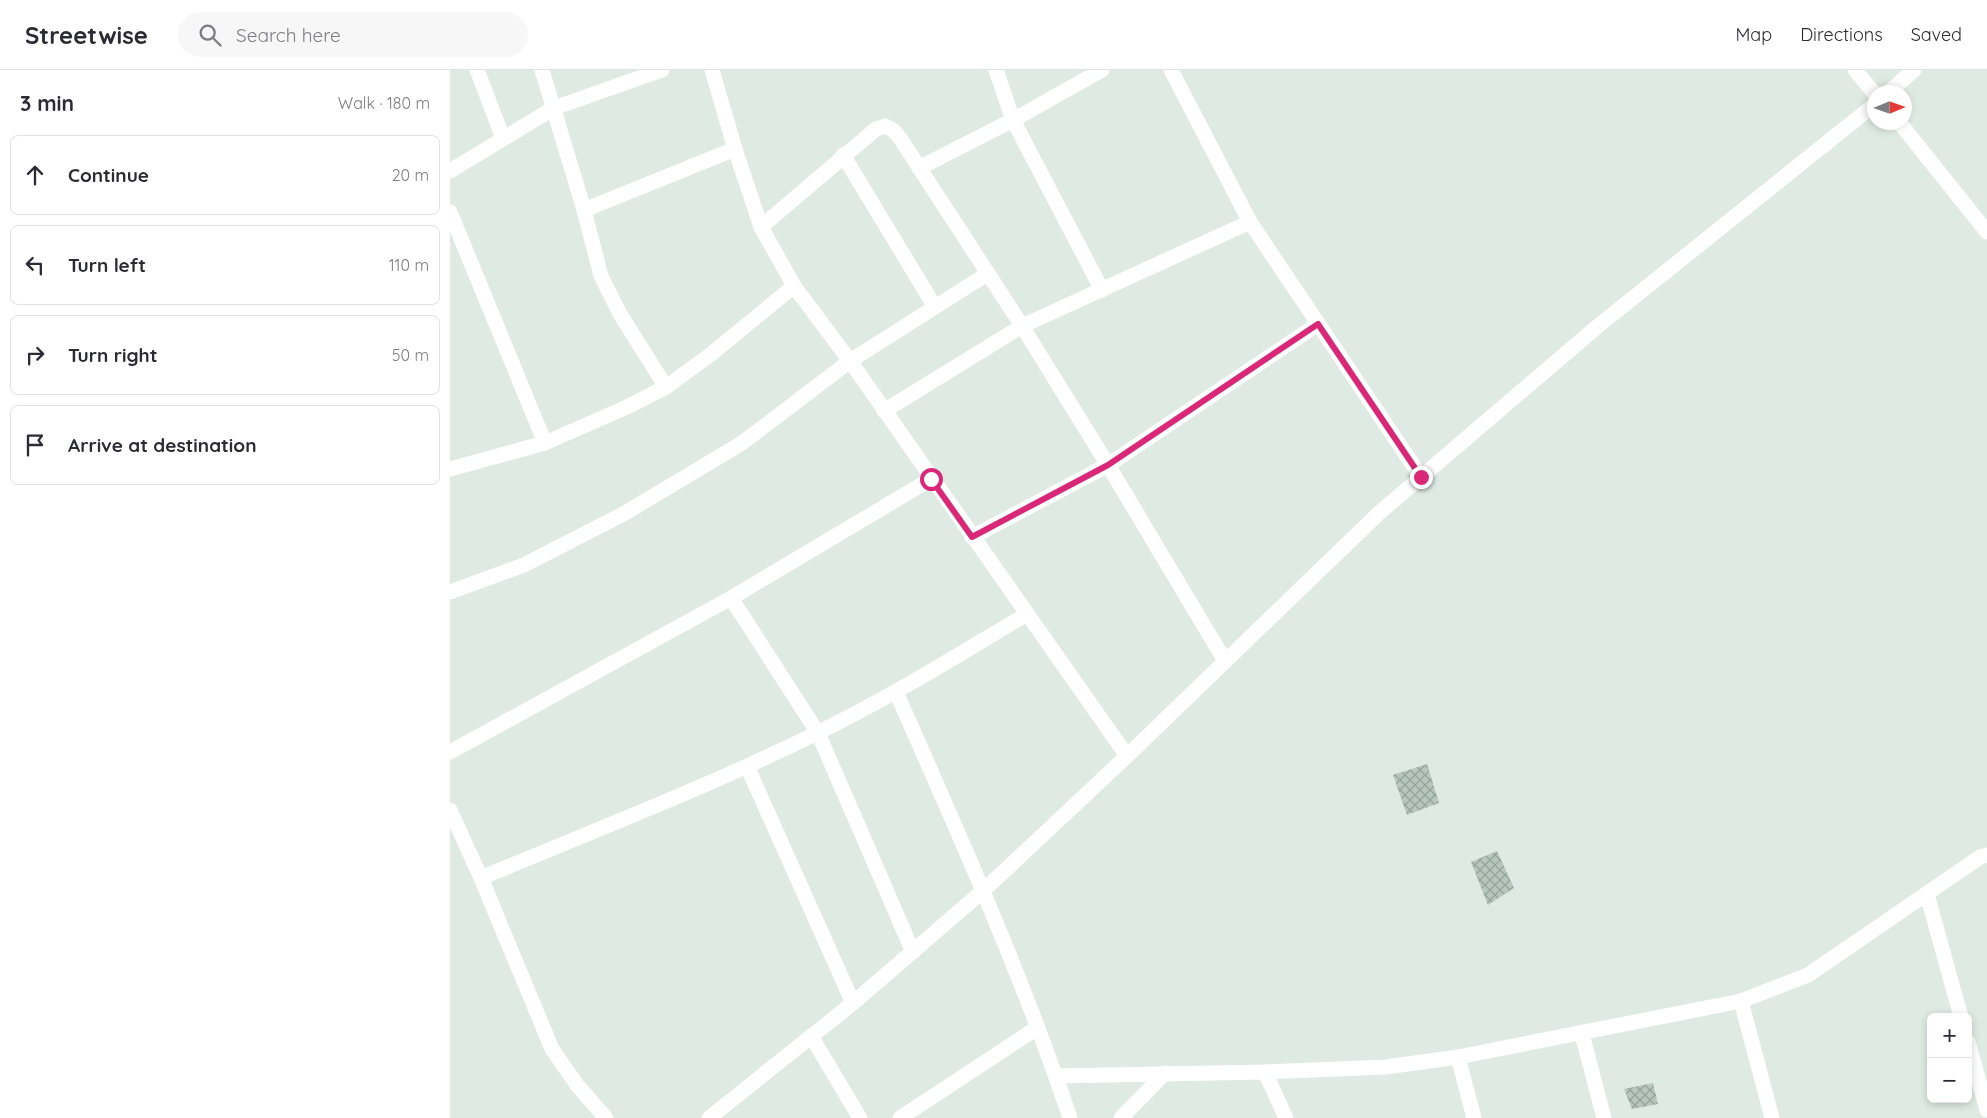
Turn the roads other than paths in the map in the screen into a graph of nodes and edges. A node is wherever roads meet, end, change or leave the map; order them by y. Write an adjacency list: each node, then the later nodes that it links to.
1 (477, 70): 16 (street)
2 (542, 70): 12 (street)
3 (662, 70): 12 (street)
4 (712, 70): 17 (street)
5 (996, 70): 14 (street)
6 (1102, 70): 14 (street)
7 (1171, 70): 23 (street)
8 (1855, 70): 10 (street)
9 (1914, 70): 11 (street)
10 (1867, 85)
11 (1897, 85)
12 (554, 108): 16 (street); 21 (street)
13 (1867, 111): 38 (street)
14 (1013, 120): 19 (street); 28 (street)
15 (1905, 130): 25 (street)
16 (503, 138): 20 (street)
17 (735, 149): 21 (street); 24 (street)
18 (843, 156): 19 (street); 24 (street); 29 (street)
19 (920, 168): 26 (street)
20 (450, 171)
21 (584, 210): 33 (street)
22 (450, 212): 35 (street)
23 (1250, 222): 28 (street); 30 (street)
24 (761, 227): 27 (street)
25 (1987, 232)
26 (987, 274): 29 (street); 31 (street)
27 (794, 286): 32 (street); 33 (street)
28 (1102, 290): 31 (street)
29 (935, 307): 32 (street)
30 (1318, 324): 36 (street); 38 (street)
31 (1022, 326): 34 (street); 36 (street)
32 (850, 361): 34 (street); 41 (street)
33 (666, 387): 35 (street)
34 (884, 411): 39 (street)
35 (545, 443): 37 (street)
36 (1108, 465): 40 (street); 44 (street)
37 (450, 469)
38 (1421, 477): 44 (street)
39 (931, 479): 40 (street); 42 (street)
40 (972, 537): 43 (street)
41 (450, 592)
42 (731, 598): 46 (street); 47 (street)
43 (1027, 614): 45 (street); 48 (street)
44 (1225, 661): 48 (street)
45 (896, 692): 46 (street); 53 (street)
46 (818, 733): 49 (street); 55 (street)
47 (450, 752)
48 (1127, 756): 53 (street)
49 (748, 766): 52 (street); 57 (street)
50 (450, 810): 52 (street)
51 (1987, 855): 54 (street)
52 (481, 878): 68 (street)
53 (984, 890): 55 (street); 59 (street)
54 (1927, 894): 56 (street); 58 (street)
55 (913, 952): 57 (street)
56 (1741, 1001): 60 (street); 77 (street)
57 (853, 1003): 61 (street)
58 (1960, 1013)
59 (1037, 1028): 66 (street); 71 (street)
60 (1582, 1034): 63 (street); 76 (street)
61 (811, 1036): 69 (street); 70 (street)
62 (1972, 1056): 67 (street)
63 (1458, 1057): 64 (street); 75 (street)
64 (1265, 1072): 65 (street); 74 (street)
65 (1165, 1073): 66 (street); 73 (street)
66 (1056, 1076): 72 (street)
67 (1987, 1110)
68 (606, 1118)
69 (709, 1118)
70 (860, 1118)
71 (900, 1118)
72 (1070, 1118)
73 (1122, 1118)
74 (1286, 1118)
75 (1474, 1118)
76 (1604, 1118)
77 (1772, 1118)

